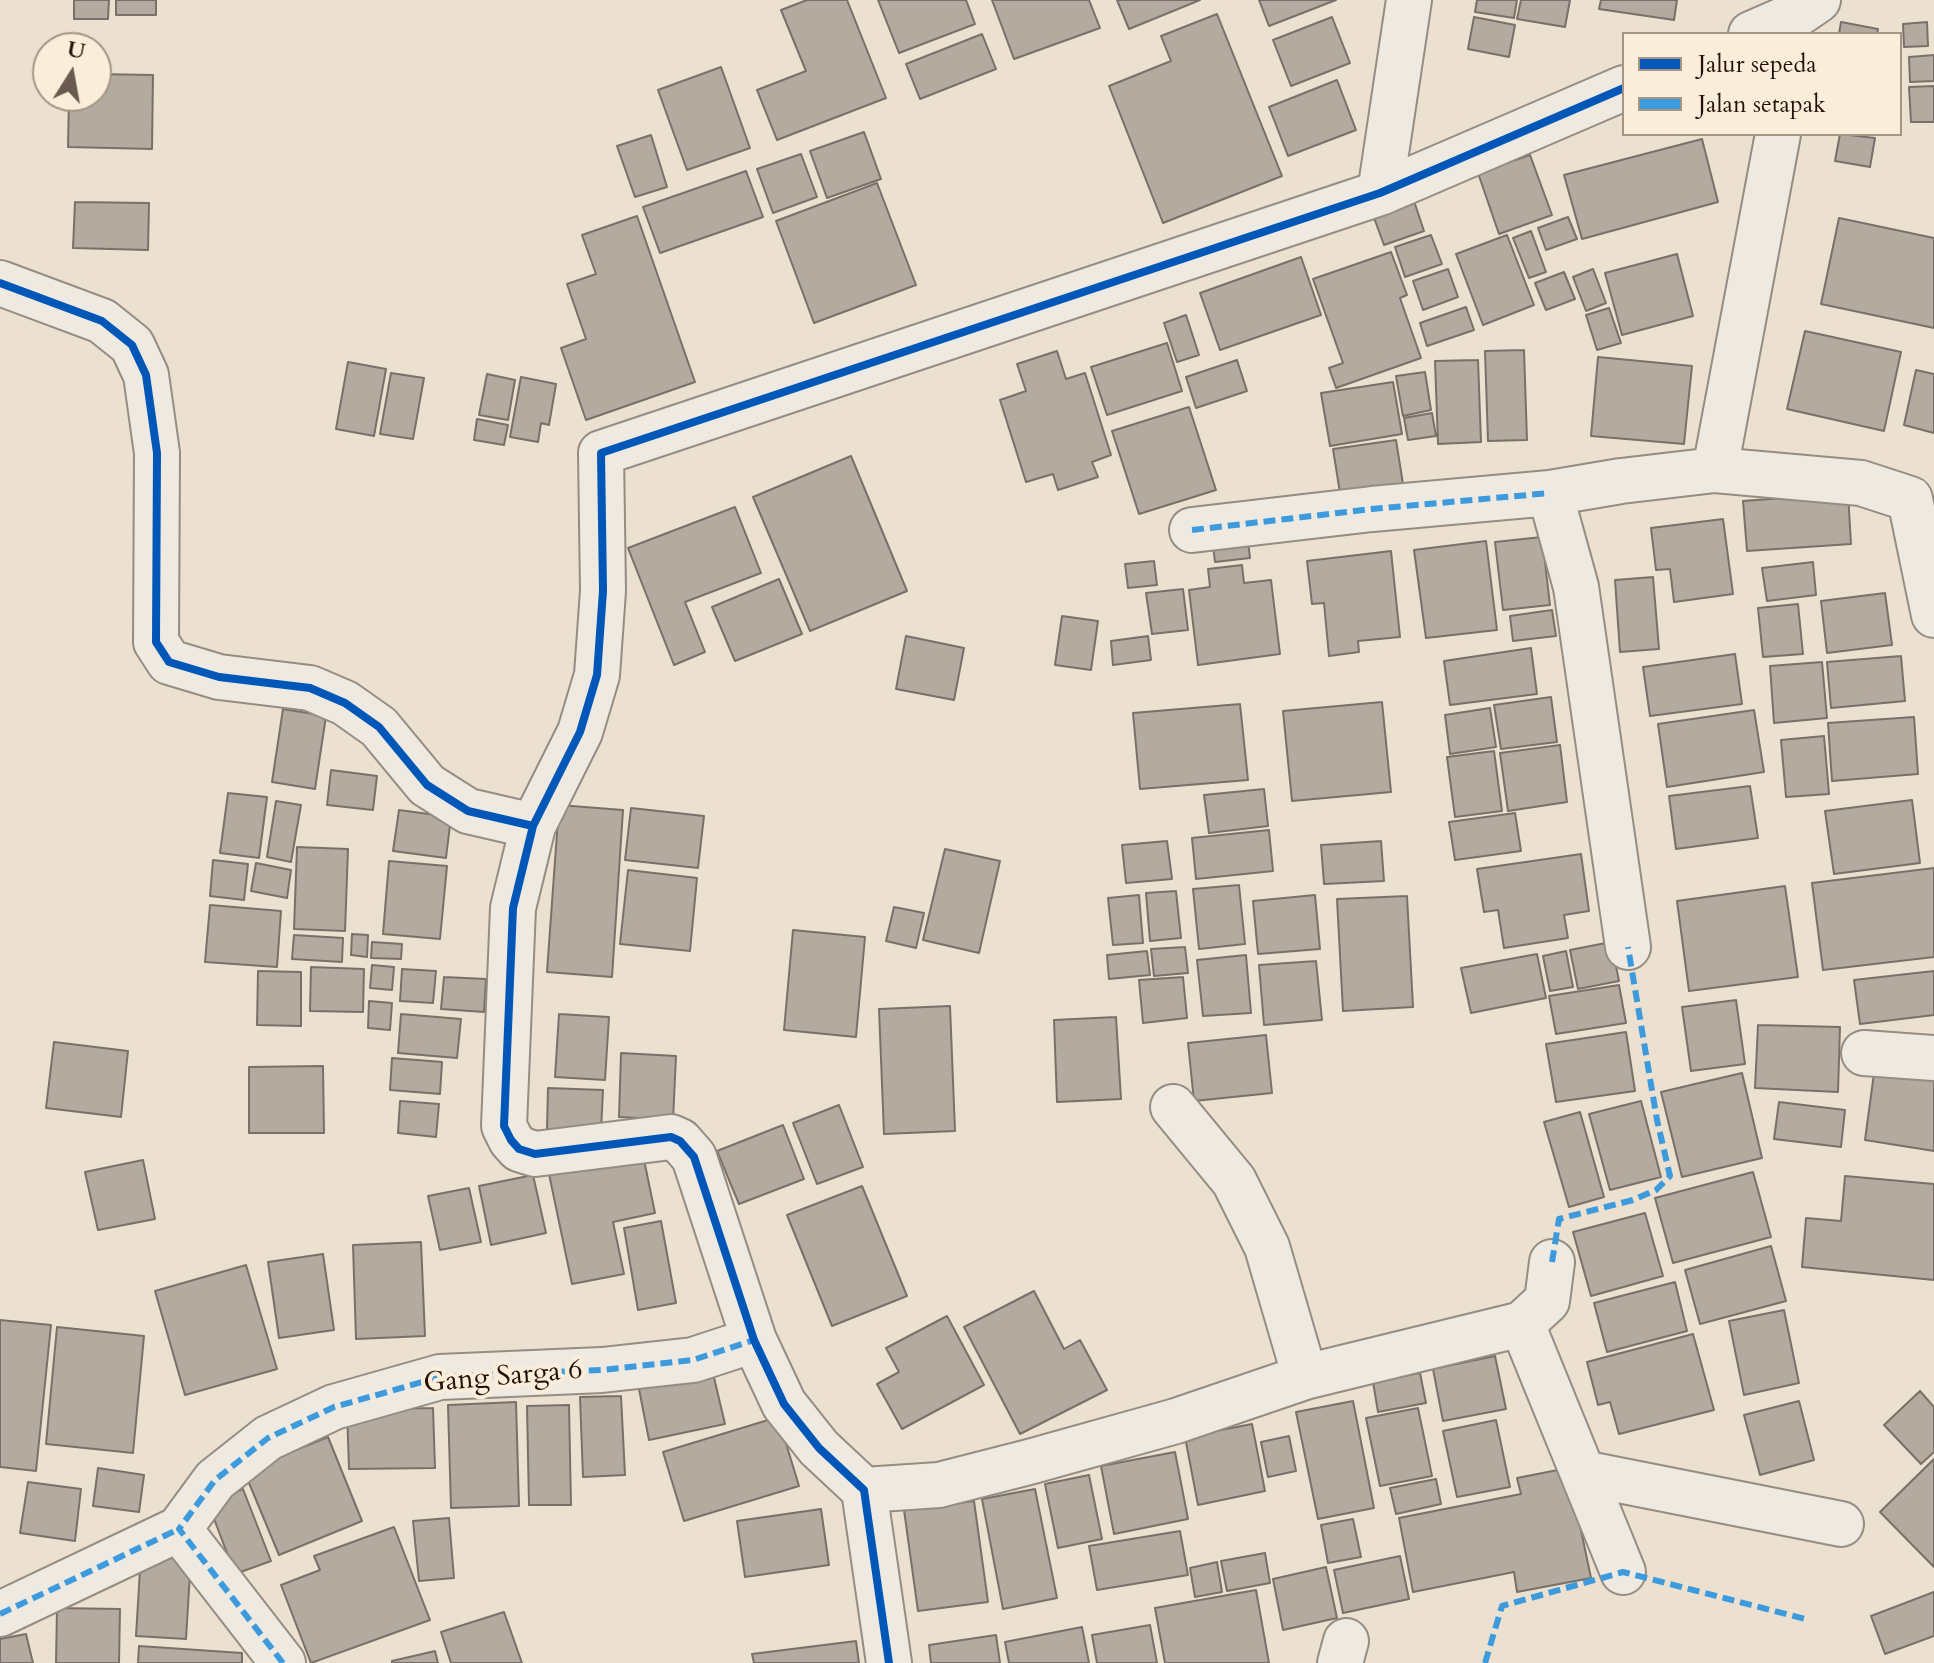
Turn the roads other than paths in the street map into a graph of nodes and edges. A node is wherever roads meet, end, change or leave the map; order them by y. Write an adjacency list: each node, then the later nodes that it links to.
1 (1409, 0): 6 (street)
2 (1804, 12): 3 (street)
3 (1756, 32)
4 (1622, 89): 6 (street)
5 (1778, 136): 8 (street)
6 (1380, 193): 13 (street)
7 (0, 283): 13 (street)
8 (1715, 470): 9 (street); 10 (street)
9 (1922, 487): 12 (street)
10 (1550, 493): 11 (street); 14 (street)
11 (1192, 530)
12 (1934, 615)
13 (533, 826): 20 (street)
14 (1628, 947)
15 (1864, 1053): 16 (street)
16 (1934, 1058)
17 (1173, 1107): 21 (street)
18 (1552, 1262): 19 (street)
19 (1522, 1324): 21 (street); 22 (street)
20 (754, 1340): 23 (street); 25 (street, Gang Sarga 6)
21 (1305, 1377): 23 (street)
22 (1583, 1473): 24 (street); 26 (street)
23 (864, 1490): 29 (street)
24 (1841, 1524)
25 (179, 1529): 27 (street); 28 (street)
26 (1623, 1572)
27 (0, 1614)
28 (283, 1663)
29 (889, 1663)

